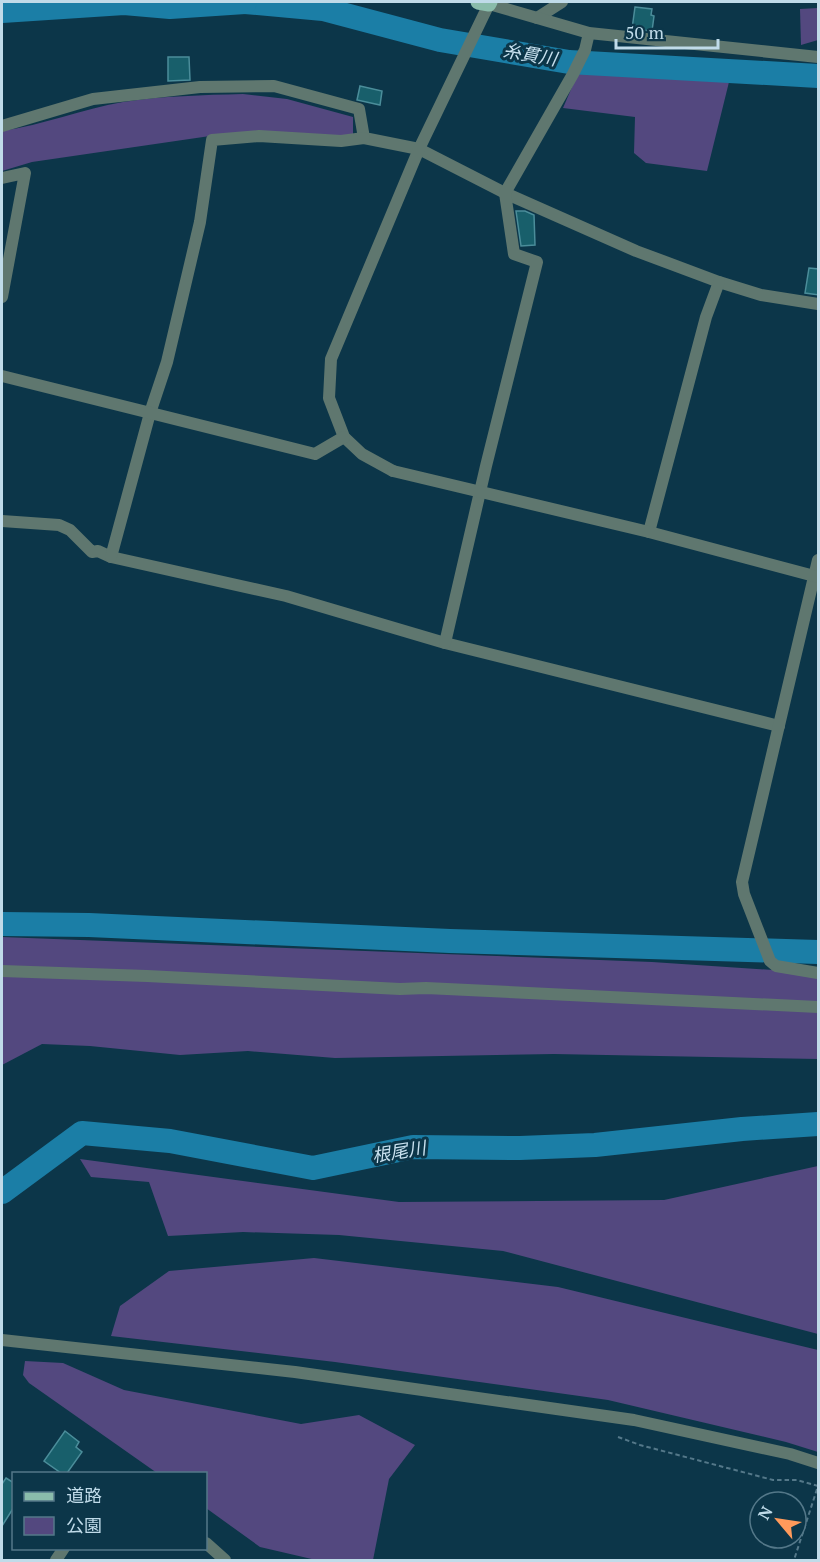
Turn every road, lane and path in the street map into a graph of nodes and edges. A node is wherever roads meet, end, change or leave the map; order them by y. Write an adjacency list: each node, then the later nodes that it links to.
1 (486, 2): 3 (street); 8 (street)
2 (562, 2): 3 (street)
3 (537, 18): 4 (street)
4 (588, 33): 5 (street); 10 (street)
5 (819, 57)
6 (2, 126): 7 (street)
7 (364, 138): 8 (street); 15 (street)
8 (419, 149): 10 (street); 16 (street)
9 (2, 178): 12 (street)
10 (505, 193): 11 (street); 17 (street)
11 (718, 282): 13 (street); 19 (street)
12 (2, 297)
13 (819, 304)
14 (2, 376): 15 (street)
15 (150, 412): 16 (street); 20 (street)
16 (344, 437): 17 (street)
17 (481, 493): 19 (street); 23 (street)
18 (2, 521): 20 (street)
19 (649, 532): 22 (street)
20 (111, 557): 23 (street)
21 (819, 560): 22 (street)
22 (817, 576): 24 (street)
23 (446, 643): 24 (street)
24 (779, 726): 26 (street)
25 (2, 971): 27 (street)
26 (819, 973)
27 (819, 1007)
28 (2, 1340): 30 (street)
29 (618, 1437): 33 (path)
30 (819, 1462)
31 (207, 1544): 32 (street)
32 (225, 1560)
33 (794, 1560)

